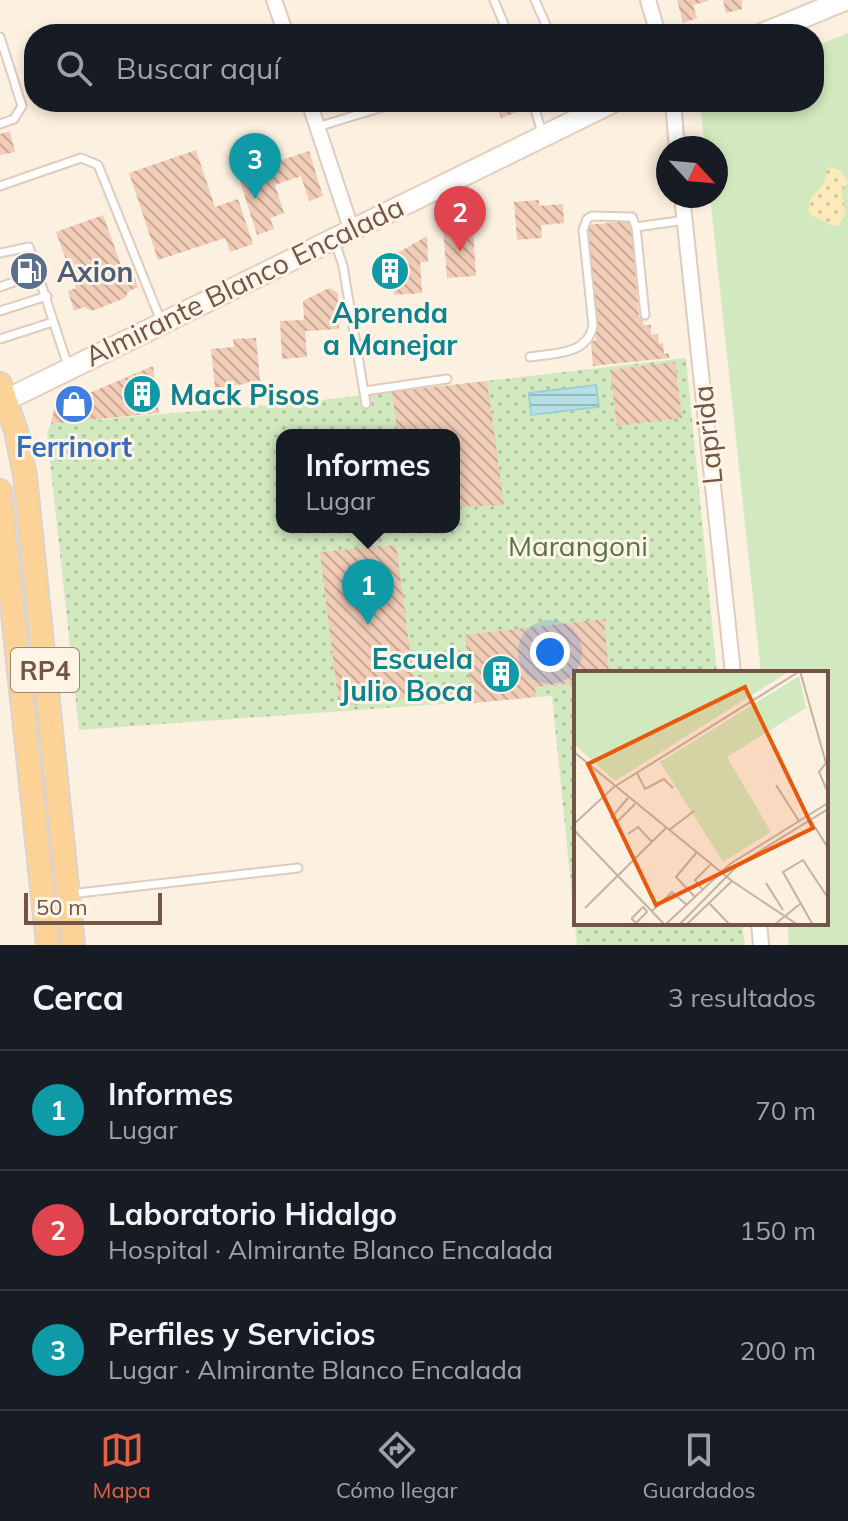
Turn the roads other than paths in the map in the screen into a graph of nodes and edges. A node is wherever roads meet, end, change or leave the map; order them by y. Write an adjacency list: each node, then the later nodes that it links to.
1 (274, 0): 6 (street)
2 (494, 0): 7 (lane)
3 (535, 0): 8 (lane)
4 (648, 0): 9 (street)
5 (838, 1): 10 (main road)
6 (282, 24)
7 (504, 24)
8 (546, 24)
9 (655, 24)
10 (785, 24)
11 (0, 37): 17 (lane)
12 (312, 112): 18 (street)
13 (366, 112): 18 (lane)
14 (536, 112): 19 (lane)
15 (576, 112): 19 (main road, Almirante Blanco Encalada)
16 (674, 112): 20 (street)
17 (0, 124)
18 (317, 127): 25 (street)
19 (543, 135): 25 (main road, Almirante Blanco Encalada)
20 (676, 136)
21 (0, 186): 32 (lane)
22 (684, 208): 23 (street, Laprida)
23 (685, 220): 24 (lane); 42 (street, Laprida)
24 (636, 227): 31 (lane); 35 (lane)
25 (342, 232): 32 (main road, Almirante Blanco Encalada); 38 (lane)
26 (0, 253): 27 (lane)
27 (38, 273): 28 (lane); 29 (lane)
28 (0, 287)
29 (47, 296): 30 (lane); 33 (lane)
30 (0, 311)
31 (645, 315)
32 (161, 321): 36 (main road, Almirante Blanco Encalada)
33 (53, 322): 34 (lane); 36 (lane)
34 (0, 339)
35 (530, 357)
36 (69, 368): 39 (main road, Almirante Blanco Encalada)
37 (447, 379): 38 (lane)
38 (365, 391): 40 (lane)
39 (1, 397): 44 (main road, RP4)
40 (366, 404)
41 (0, 491): 46 (main road, RP4)
42 (733, 671)
43 (298, 868): 44 (lane)
44 (68, 894): 47 (main road, RP4)
45 (759, 925): 48 (street)
46 (48, 945)
47 (73, 945)
48 (761, 945)

